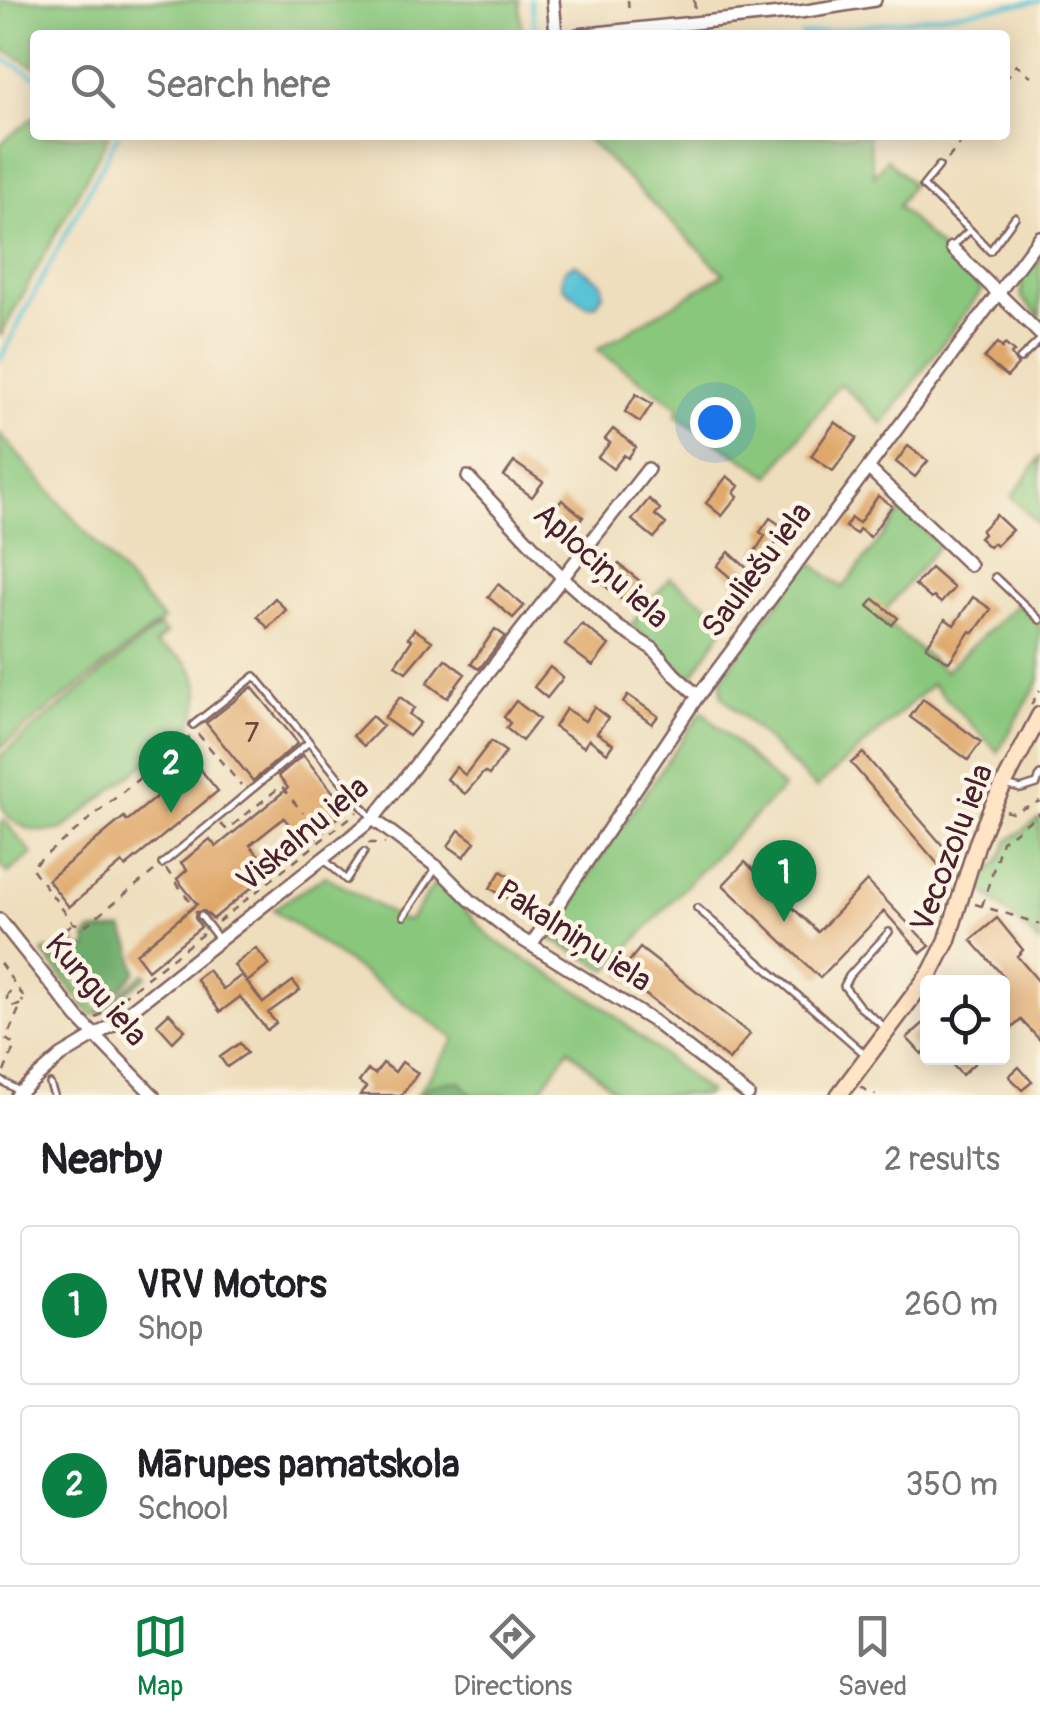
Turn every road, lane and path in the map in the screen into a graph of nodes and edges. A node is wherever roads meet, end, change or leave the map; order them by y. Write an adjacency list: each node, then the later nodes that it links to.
1 (553, 0): 8 (street)
2 (628, 0): 7 (path)
3 (694, 0): 6 (path)
4 (875, 0): 5 (street)
5 (798, 6): 9 (street)
6 (696, 16)
7 (630, 22)
8 (556, 30)
9 (615, 30)
10 (1010, 73): 11 (path)
11 (1032, 76)
12 (962, 140): 13 (path)
13 (938, 166): 15 (lane)
14 (1014, 217): 15 (lane)
15 (970, 230): 17 (lane)
16 (1040, 237): 18 (street, Sauliešu iela)
17 (952, 248): 18 (street)
18 (997, 292): 19 (street); 21 (street, Sauliešu iela)
19 (1040, 337): 20 (lane)
20 (1020, 358)
21 (868, 468): 24 (street); 29 (street, Sauliešu iela)
22 (648, 469): 26 (street, Viskalnu iela)
23 (468, 477): 26 (street, Aplociņu iela)
24 (970, 565)
25 (996, 577): 27 (lane)
26 (563, 578): 29 (street, Aplociņu iela); 41 (street, Viskalnu iela)
27 (1040, 620)
28 (1040, 690): 30 (path)
29 (698, 696): 59 (street, Sauliešu iela)
30 (1035, 711): 34 (street, Vecozolu iela)
31 (194, 728): 32 (lane); 35 (path); 54 (path)
32 (309, 742): 35 (lane); 38 (lane)
33 (1040, 775): 34 (lane)
34 (1002, 784): 37 (street, Vecozolu iela)
35 (248, 793): 45 (lane)
36 (1040, 801): 37 (path)
37 (992, 807): 47 (street, Vecozolu iela)
38 (362, 808): 41 (lane); 56 (path)
39 (303, 813): 42 (path)
40 (1040, 813): 49 (path)
41 (373, 819): 44 (street, Viskalnu iela); 46 (street, Pakalniņu iela)
42 (221, 824)
43 (364, 852): 44 (lane)
44 (322, 857): 58 (street, Viskalnu iela)
45 (162, 864): 48 (path); 54 (path)
46 (436, 868): 52 (lane); 59 (street, Pakalniņu iela)
47 (960, 898): 49 (path); 65 (street, Vecozolu iela)
48 (192, 904)
49 (982, 906): 55 (path)
50 (698, 908): 67 (lane)
51 (201, 916): 56 (lane)
52 (404, 916)
53 (0, 920): 66 (street, Kungu iela)
54 (74, 923): 60 (path)
55 (1040, 924)
56 (210, 928): 58 (lane); 64 (path)
57 (889, 932): 65 (lane)
58 (220, 941): 66 (street, Viskalnu iela)
59 (531, 945): 73 (street, Pakalniņu iela)
60 (40, 952)
61 (0, 963): 62 (path)
62 (21, 992): 63 (path); 63 (path)
63 (22, 1000): 68 (path)
64 (95, 1019)
65 (888, 1030): 67 (street, Vecozolu iela)
66 (95, 1035): 70 (street, Viskalnu iela); 72 (street, Kungu iela)
67 (868, 1057): 74 (street, Vecozolu iela)
68 (0, 1080): 70 (lane)
69 (50, 1084): 71 (lane)
70 (24, 1093)
71 (54, 1095)
72 (154, 1095)
73 (748, 1095)
74 (839, 1095)

